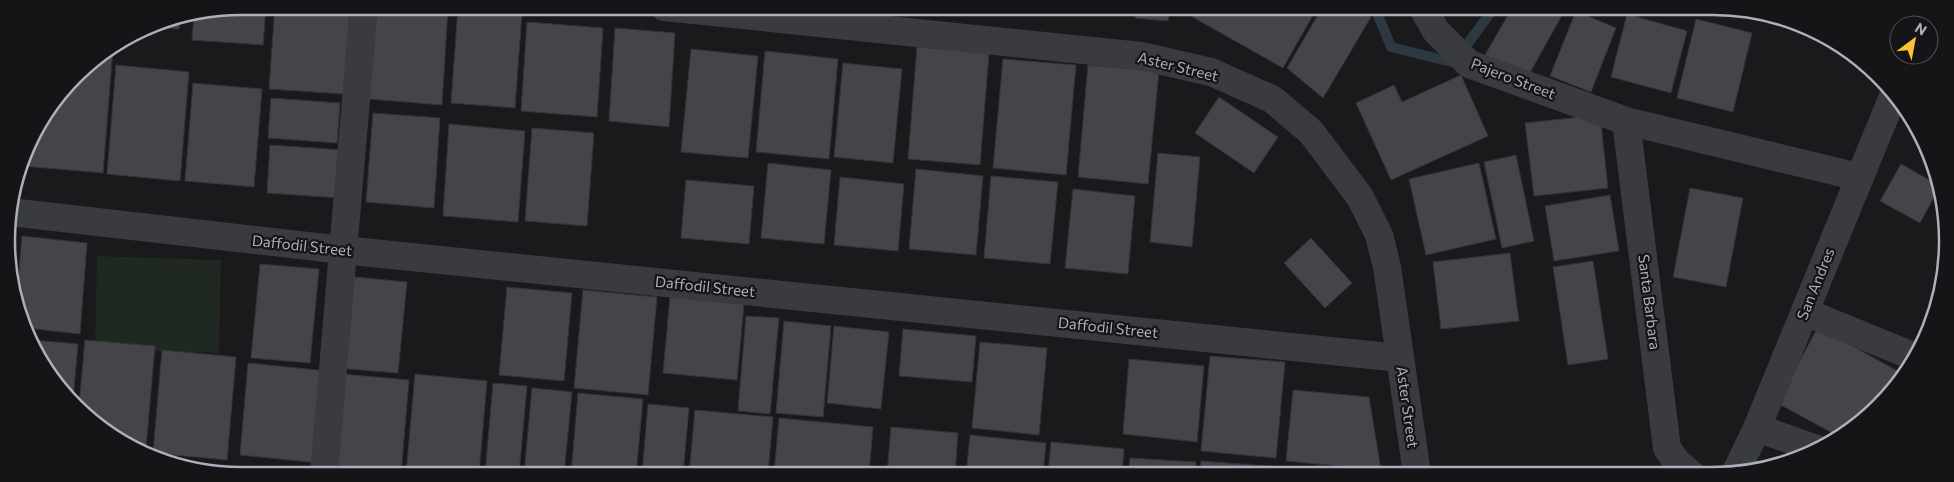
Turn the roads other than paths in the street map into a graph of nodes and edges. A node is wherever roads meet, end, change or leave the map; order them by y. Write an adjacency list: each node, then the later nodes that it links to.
1 (363, 15): 8 (street)
2 (742, 15): 11 (street, Aster Street)
3 (1427, 15): 5 (street, Pajero Street)
4 (1891, 102): 6 (street, San Andres)
5 (1626, 121): 6 (street, Pajero Street); 17 (street, Santa Barbara)
6 (1859, 177): 9 (street, San Andres)
7 (17, 213): 8 (street, Daffodil Street)
8 (343, 250): 11 (street, Daffodil Street); 15 (street)
9 (1805, 312): 10 (street); 12 (street, San Andres)
10 (1909, 354)
11 (1400, 358): 16 (street, Aster Street)
12 (1757, 428): 13 (street); 14 (street, San Andres)
13 (1808, 446)
14 (1739, 465)
15 (325, 467)
16 (1416, 467)
17 (1683, 467)

